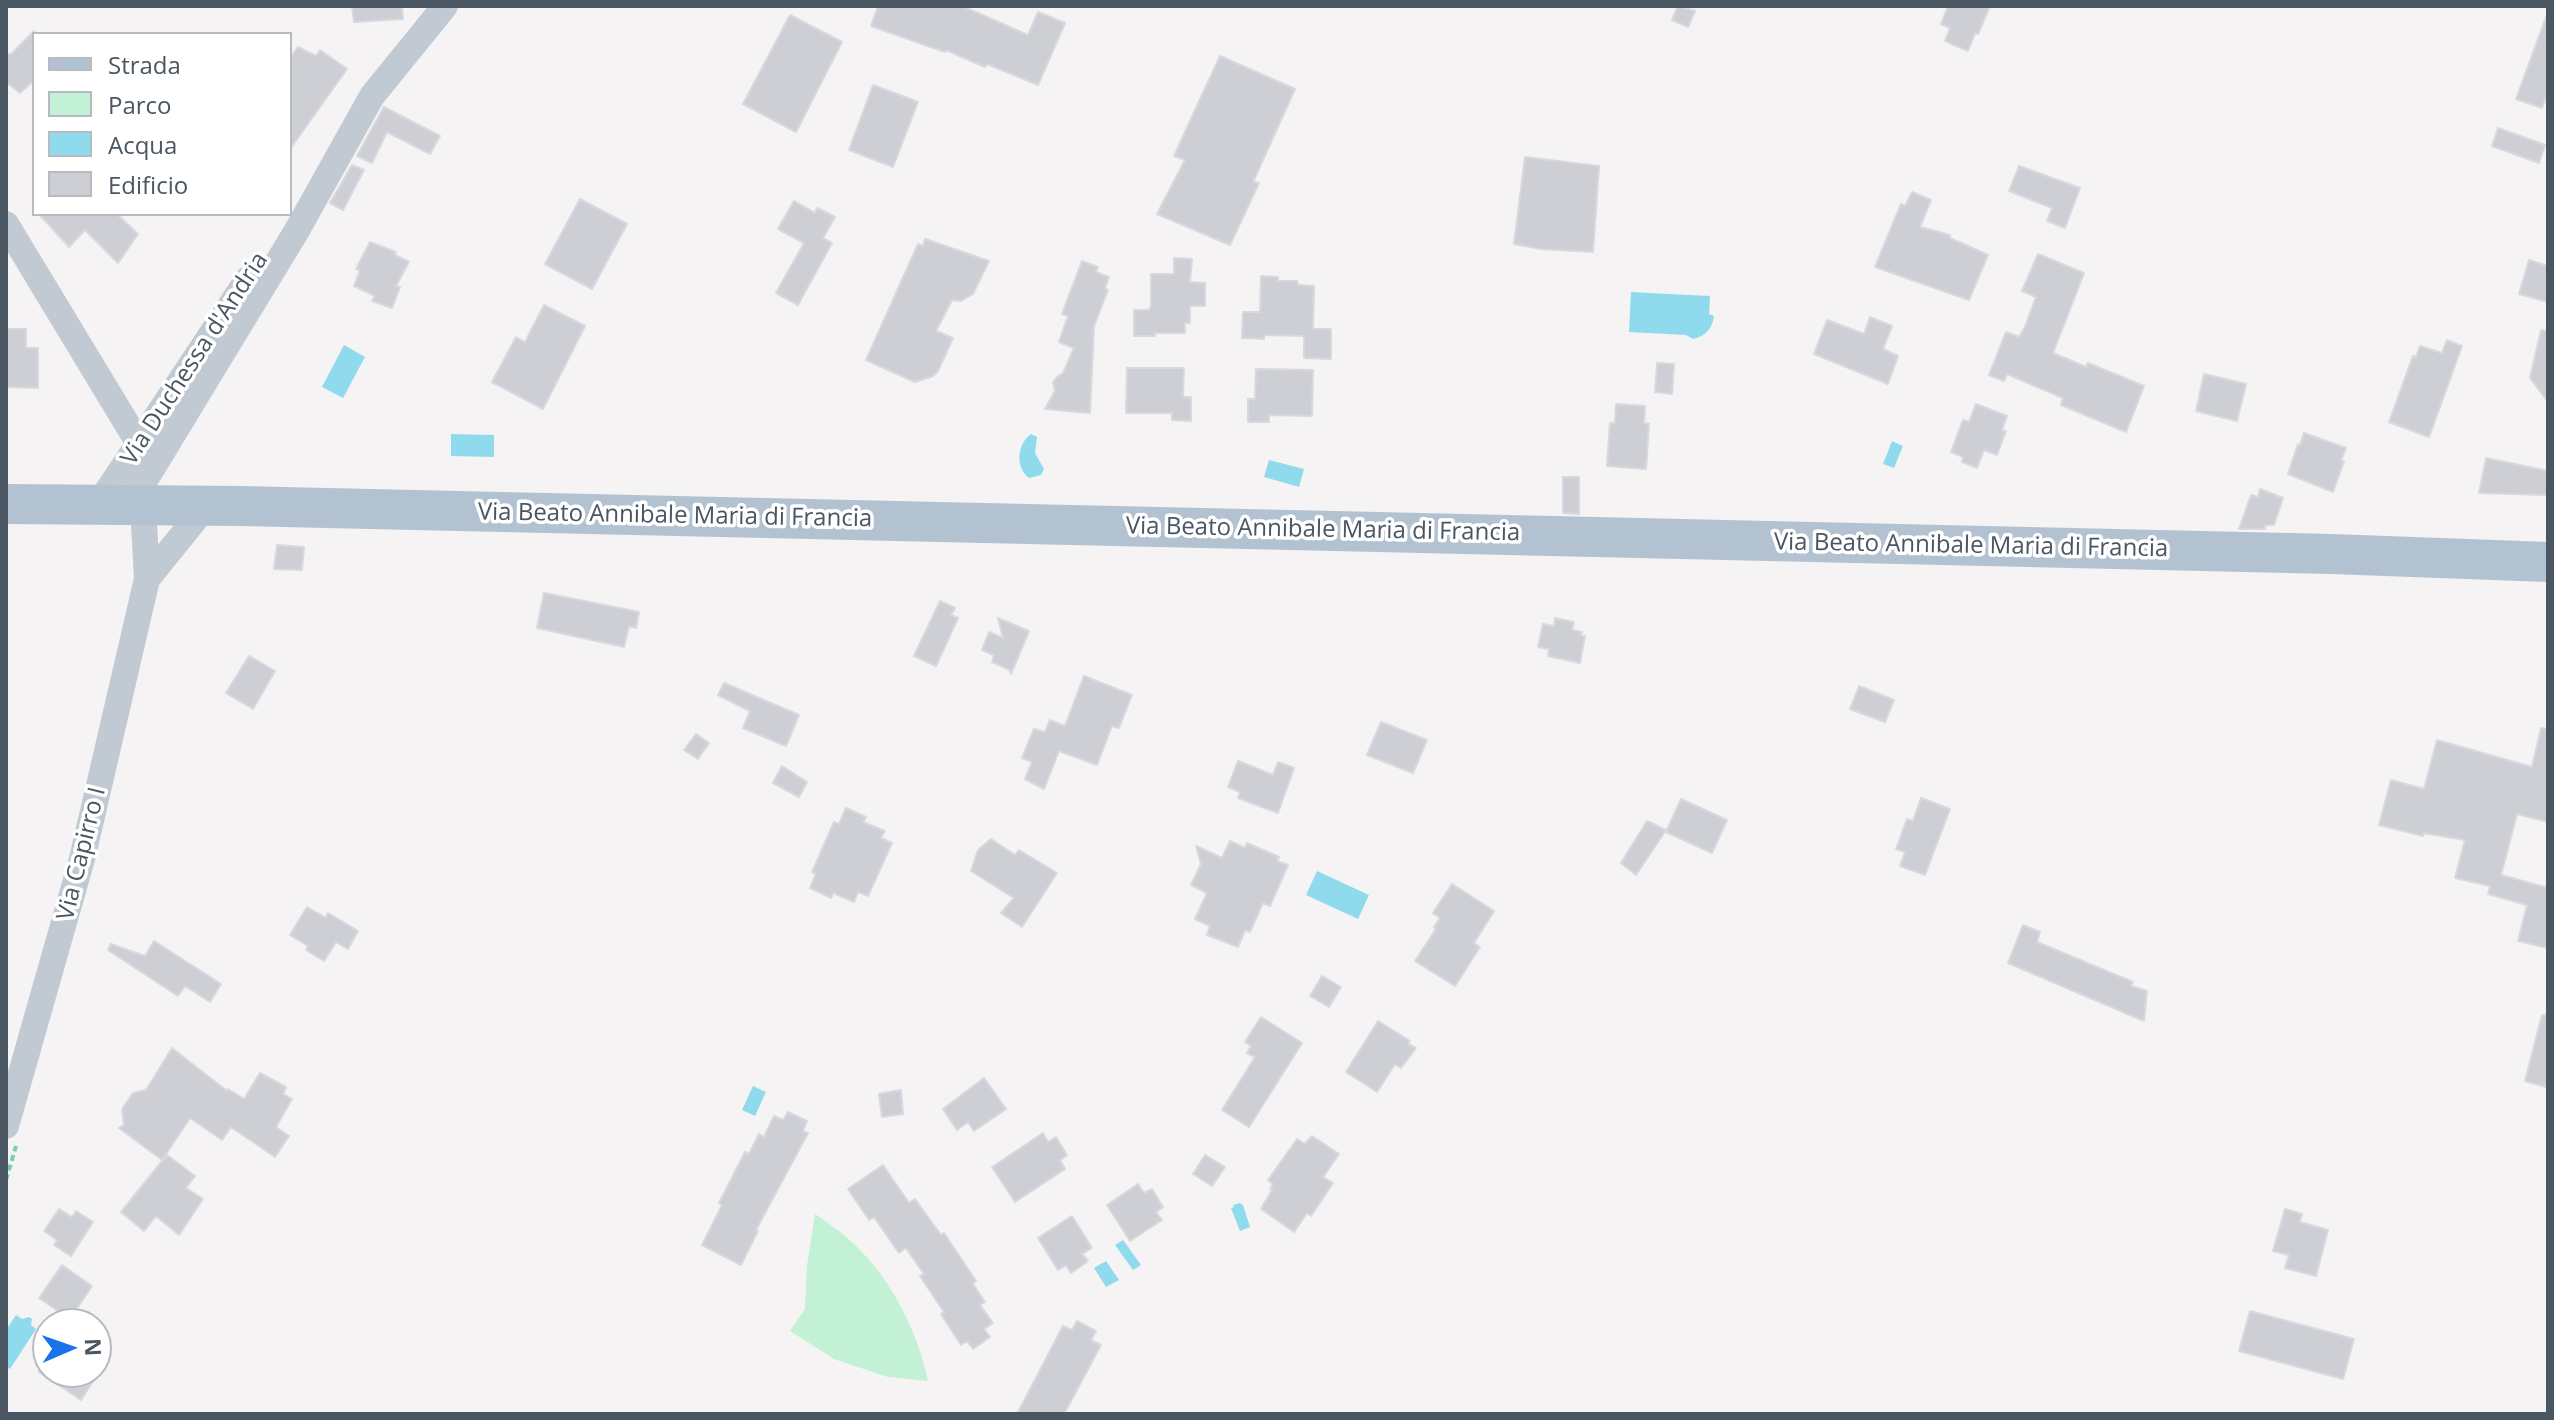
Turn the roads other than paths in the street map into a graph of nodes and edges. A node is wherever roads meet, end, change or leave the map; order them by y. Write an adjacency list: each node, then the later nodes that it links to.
1 (445, 6): 2 (street, Via Duchessa d'Andria)
2 (325, 177): 3 (street, Via Duchessa d'Andria); 7 (street, Via Duchessa d'Andria)
3 (292, 216)
4 (292, 216): 6 (street, Via Duchessa d'Andria)
5 (6, 224): 6 (street)
6 (139, 443): 7 (street); 9 (street, Via Duchessa d'Andria)
7 (154, 468): 9 (street, Via Duchessa d'Andria)
8 (6, 504): 9 (main road, Via Beato Annibale Maria di Francia)
9 (134, 505): 10 (main road, Via Beato Annibale Maria di Francia); 11 (street, Via Capirro I); 13 (street, Via Capirro I)
10 (206, 506): 11 (street, Via Capirro I); 12 (main road, Via Beato Annibale Maria di Francia)
11 (164, 555): 13 (street, Via Capirro I)
12 (2548, 562)
13 (147, 579): 14 (street, Via Capirro I)
14 (6, 1126)

